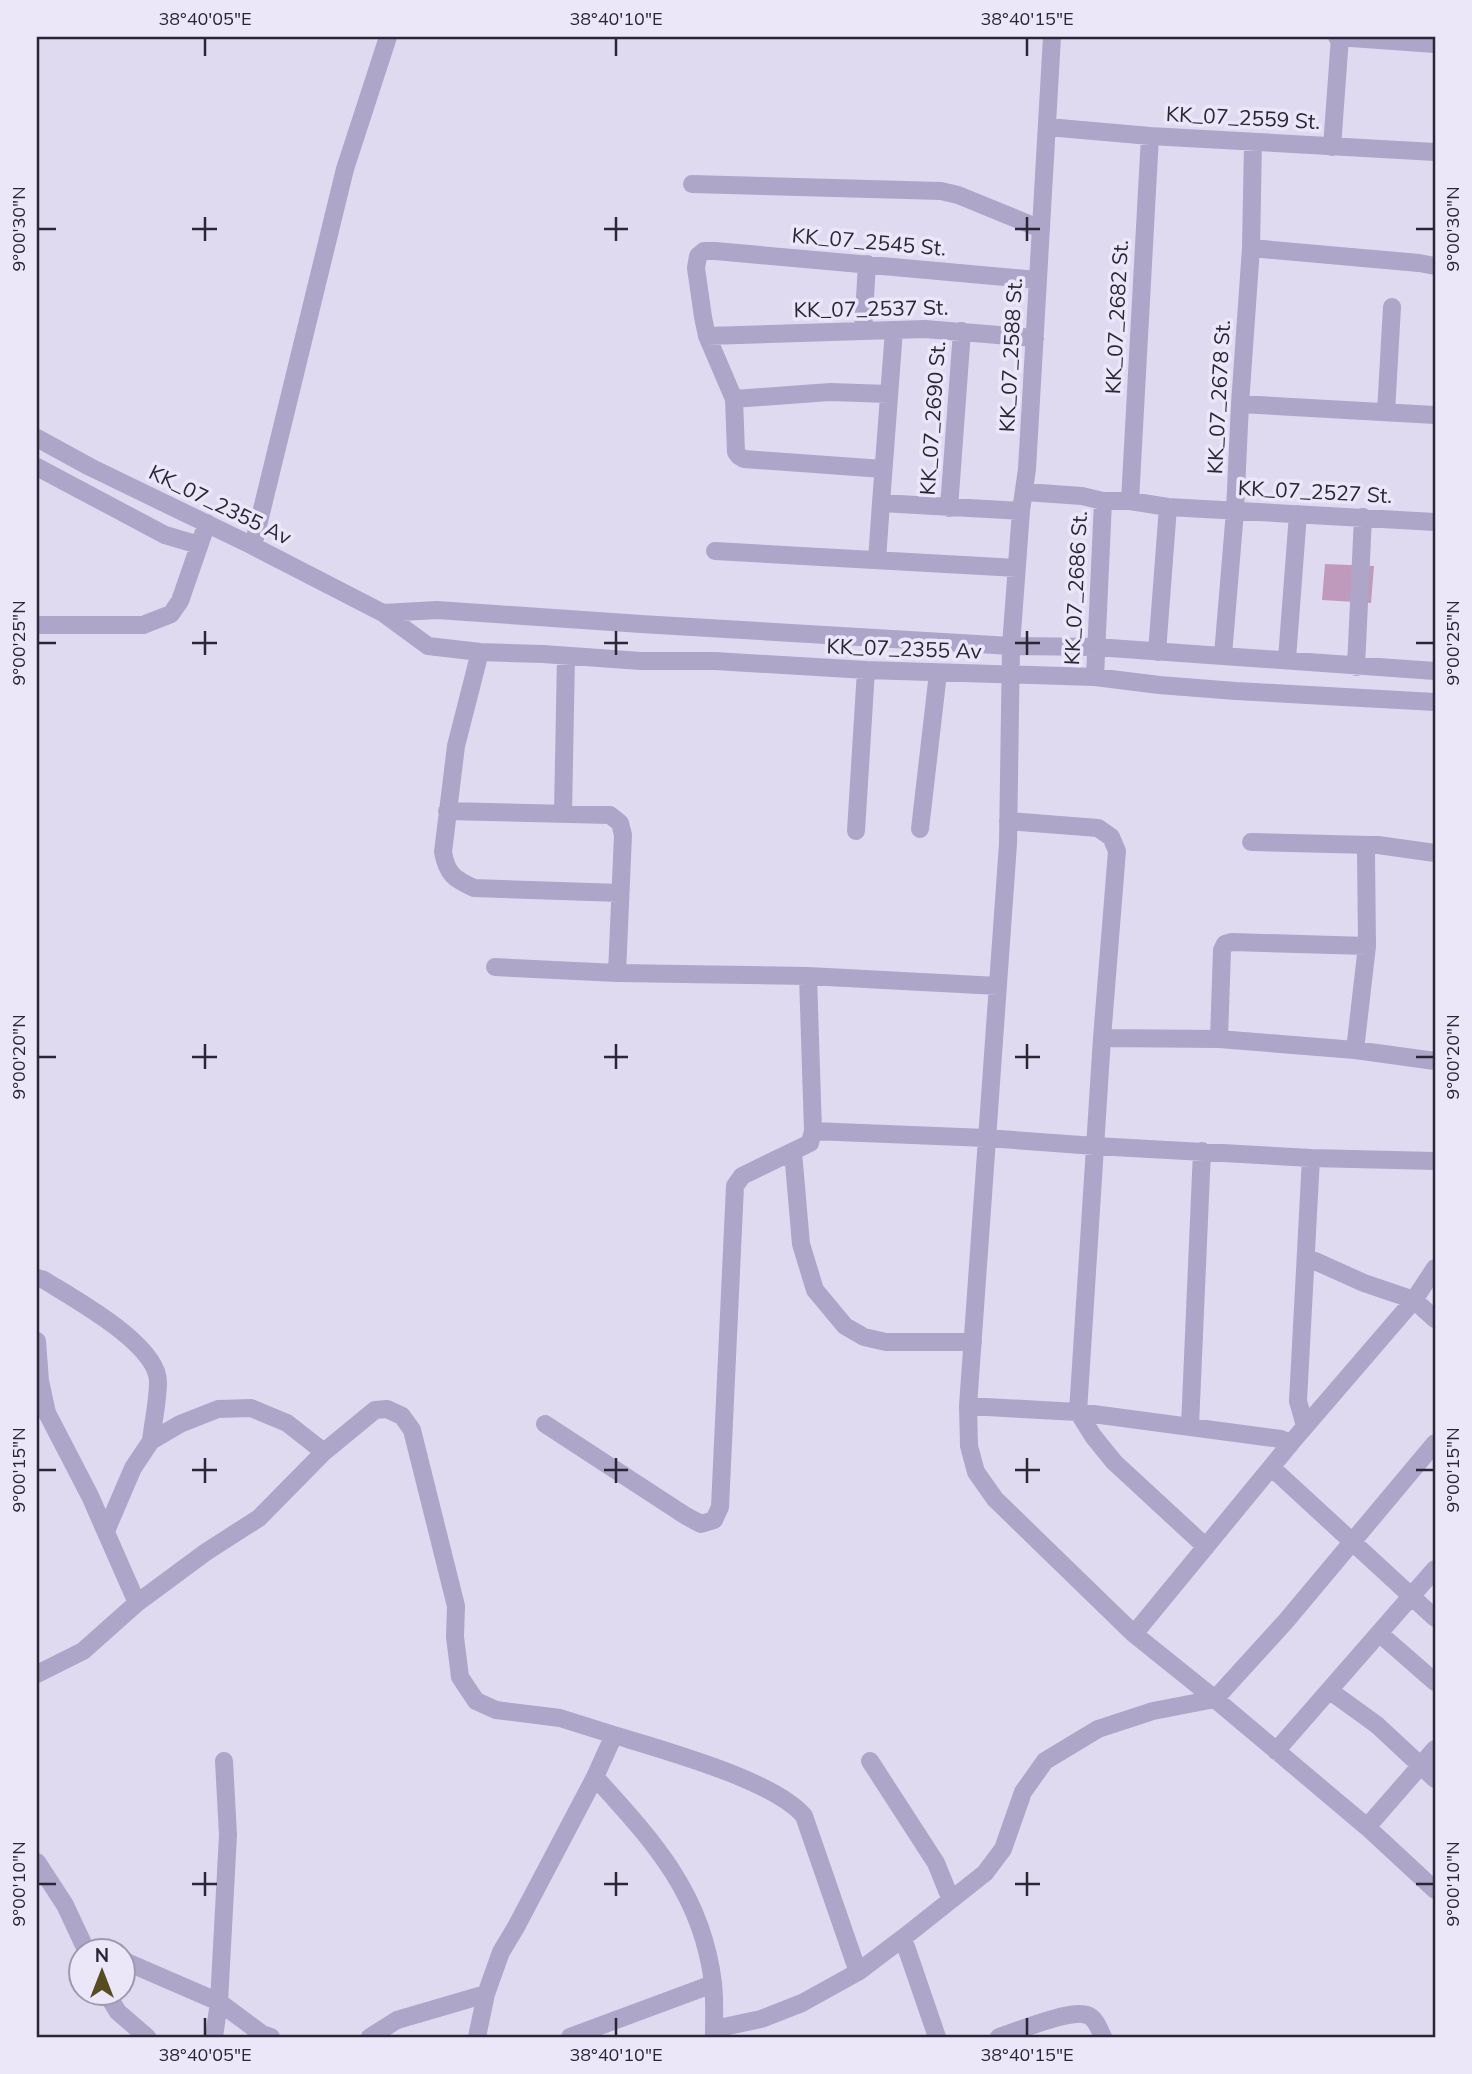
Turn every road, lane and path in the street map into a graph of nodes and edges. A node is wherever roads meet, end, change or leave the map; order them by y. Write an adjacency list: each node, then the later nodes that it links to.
1 (388, 37): 43 (street)
2 (1052, 37): 5 (street, KK_07_2588 St.)
3 (1338, 37): 4 (street); 8 (street)
4 (1435, 44)
5 (1048, 127): 6 (street, KK_07_2559 St.); 11 (street, KK_07_2588 St.)
6 (1150, 136): 7 (street, KK_07_2559 St.); 32 (street, KK_07_2682 St.)
7 (1253, 142): 8 (street, KK_07_2559 St.); 12 (street, KK_07_2678 St.)
8 (1332, 147): 9 (street, KK_07_2559 St.)
9 (1435, 152)
10 (692, 184): 11 (street)
11 (1041, 229): 15 (street, KK_07_2588 St.)
12 (1251, 248): 14 (street); 24 (street, KK_07_2678 St.)
13 (867, 264): 15 (street, KK_07_2545 St.); 18 (street); 20 (street, KK_07_2545 St.)
14 (1435, 267)
15 (1038, 280): 21 (street, KK_07_2588 St.)
16 (1392, 307): 25 (street)
17 (894, 330): 18 (street, KK_07_2537 St.); 19 (street, KK_07_2537 St.); 22 (street)
18 (863, 331): 20 (street, KK_07_2537 St.)
19 (962, 331): 21 (street, KK_07_2537 St.); 35 (street, KK_07_2690 St.)
20 (707, 336): 23 (street)
21 (1035, 338): 30 (street, KK_07_2588 St.)
22 (889, 394): 23 (street); 29 (street)
23 (734, 399): 29 (street)
24 (1240, 404): 25 (street); 37 (street, KK_07_2678 St.)
25 (1386, 412): 26 (street)
26 (1435, 415)
27 (37, 438): 41 (street, KK_07_2355 Av)
28 (37, 467): 42 (street)
29 (883, 469): 33 (street)
30 (1025, 492): 31 (street, KK_07_2527 St.); 36 (street, KK_07_2588 St.)
31 (1102, 501): 32 (street, KK_07_2527 St.); 50 (street, KK_07_2686 St.)
32 (1130, 501): 34 (street, KK_07_2527 St.)
33 (881, 503): 35 (street); 45 (street)
34 (1168, 507): 37 (street, KK_07_2527 St.); 52 (street)
35 (948, 508): 36 (street)
36 (1021, 511): 46 (street, KK_07_2588 St.)
37 (1235, 511): 38 (street, KK_07_2527 St.); 53 (street, KK_07_2678 St.)
38 (1298, 514): 39 (street, KK_07_2527 St.); 55 (street)
39 (1363, 517): 40 (street, KK_07_2527 St.); 56 (street)
40 (1435, 522)
41 (207, 523): 42 (street); 43 (street, KK_07_2355 Av)
42 (199, 545): 48 (street)
43 (253, 546): 47 (street, KK_07_2355 Av)
44 (715, 551): 45 (street)
45 (877, 560): 46 (street)
46 (1017, 568): 49 (street, KK_07_2588 St.)
47 (383, 613): 49 (street, KK_07_2355 Av); 51 (street, KK_07_2355 Av)
48 (37, 625)
49 (1011, 646): 50 (street, KK_07_2355 Av); 60 (street, KK_07_2588 St.)
50 (1096, 647): 52 (street, KK_07_2355 Av); 61 (street, KK_07_2686 St.)
51 (480, 652): 54 (street, KK_07_2355 Av); 63 (street)
52 (1157, 652): 53 (street, KK_07_2355 Av)
53 (1223, 655): 55 (street, KK_07_2355 Av)
54 (566, 656): 57 (street, KK_07_2355 Av); 64 (street)
55 (1287, 659): 56 (street, KK_07_2355 Av)
56 (1356, 667): 58 (street, KK_07_2355 Av)
57 (866, 670): 59 (street, KK_07_2355 Av); 67 (street)
58 (1435, 671)
59 (939, 673): 60 (street, KK_07_2355 Av); 66 (street)
60 (1010, 676): 61 (street, KK_07_2355 Av); 65 (street, KK_07_2588 St.)
61 (1095, 677): 62 (street, KK_07_2355 Av)
62 (1435, 702)
63 (447, 811): 64 (street); 71 (street)
64 (563, 814): 71 (street)
65 (1008, 821): 76 (street, KK_07_2588 St.); 77 (street)
66 (920, 829)
67 (856, 831)
68 (1251, 842): 69 (street)
69 (1370, 845): 70 (street); 72 (street)
70 (1435, 853)
71 (620, 893): 74 (street)
72 (1367, 946): 78 (street); 79 (street)
73 (495, 967): 74 (street)
74 (617, 973): 75 (street)
75 (808, 976): 76 (street); 81 (street)
76 (998, 986): 82 (street, KK_07_2588 St.)
77 (1102, 1038): 78 (street); 83 (street)
78 (1219, 1040): 79 (street)
79 (1355, 1050): 80 (street)
80 (1435, 1061)
81 (813, 1131): 82 (street); 84 (street)
82 (986, 1138): 83 (street); 94 (street, KK_07_2588 St.)
83 (1095, 1146): 85 (street); 96 (street)
84 (793, 1152): 94 (street); 97 (street)
85 (1202, 1152): 86 (street); 98 (street)
86 (1311, 1158): 87 (street); 88 (street)
87 (1435, 1161)
88 (1306, 1257): 91 (street); 99 (street)
89 (1435, 1268): 91 (street)
90 (37, 1278): 100 (street)
91 (1414, 1300): 92 (street); 99 (street)
92 (1435, 1319)
93 (37, 1341): 105 (street)
94 (973, 1342): 95 (street, KK_07_2588 St.)
95 (968, 1406): 96 (street); 112 (street, KK_07_2588 St.)
96 (1078, 1412): 98 (street); 107 (street)
97 (545, 1424)
98 (1190, 1426): 101 (street)
99 (1306, 1426): 101 (street)
100 (151, 1441): 103 (street); 105 (street)
101 (1291, 1443): 104 (street)
102 (1435, 1443): 106 (street)
103 (324, 1452): 110 (street); 118 (street)
104 (1271, 1467): 106 (street); 107 (street)
105 (106, 1531): 110 (street)
106 (1351, 1541): 109 (street); 117 (street)
107 (1206, 1546): 112 (street)
108 (1435, 1569): 109 (street)
109 (1412, 1597): 111 (street); 113 (street)
110 (137, 1602): 114 (street)
111 (1435, 1618)
112 (1134, 1634): 117 (street, KK_07_2588 St.)
113 (1380, 1634): 115 (street); 116 (street)
114 (37, 1674)
115 (1435, 1682)
116 (1330, 1691): 120 (street); 123 (street)
117 (1215, 1699): 120 (street, KK_07_2588 St.); 129 (street)
118 (614, 1735): 124 (street); 133 (street)
119 (1435, 1749): 123 (street)
120 (1276, 1751): 126 (street, KK_07_2588 St.)
121 (224, 1761): 136 (street)
122 (870, 1761): 129 (street)
123 (1420, 1767): 125 (street); 126 (street)
124 (595, 1776): 134 (street); 135 (street)
125 (1435, 1779)
126 (1367, 1826): 128 (street, KK_07_2588 St.)
127 (37, 1862): 130 (street)
128 (1435, 1890)
129 (951, 1900): 131 (street)
130 (81, 1938)
131 (903, 1938): 133 (street); 145 (street)
132 (136, 1966): 136 (street)
133 (858, 1972): 138 (street)
134 (713, 1984): 138 (street); 144 (street)
135 (486, 1994): 142 (street); 143 (street)
136 (219, 2002): 140 (street); 141 (street)
137 (116, 2008): 139 (street)
138 (714, 2033)
139 (147, 2037)
140 (215, 2037)
141 (271, 2037)
142 (370, 2037)
143 (477, 2037)
144 (570, 2037)
145 (937, 2037)
146 (999, 2037): 147 (street)
147 (1103, 2037)

